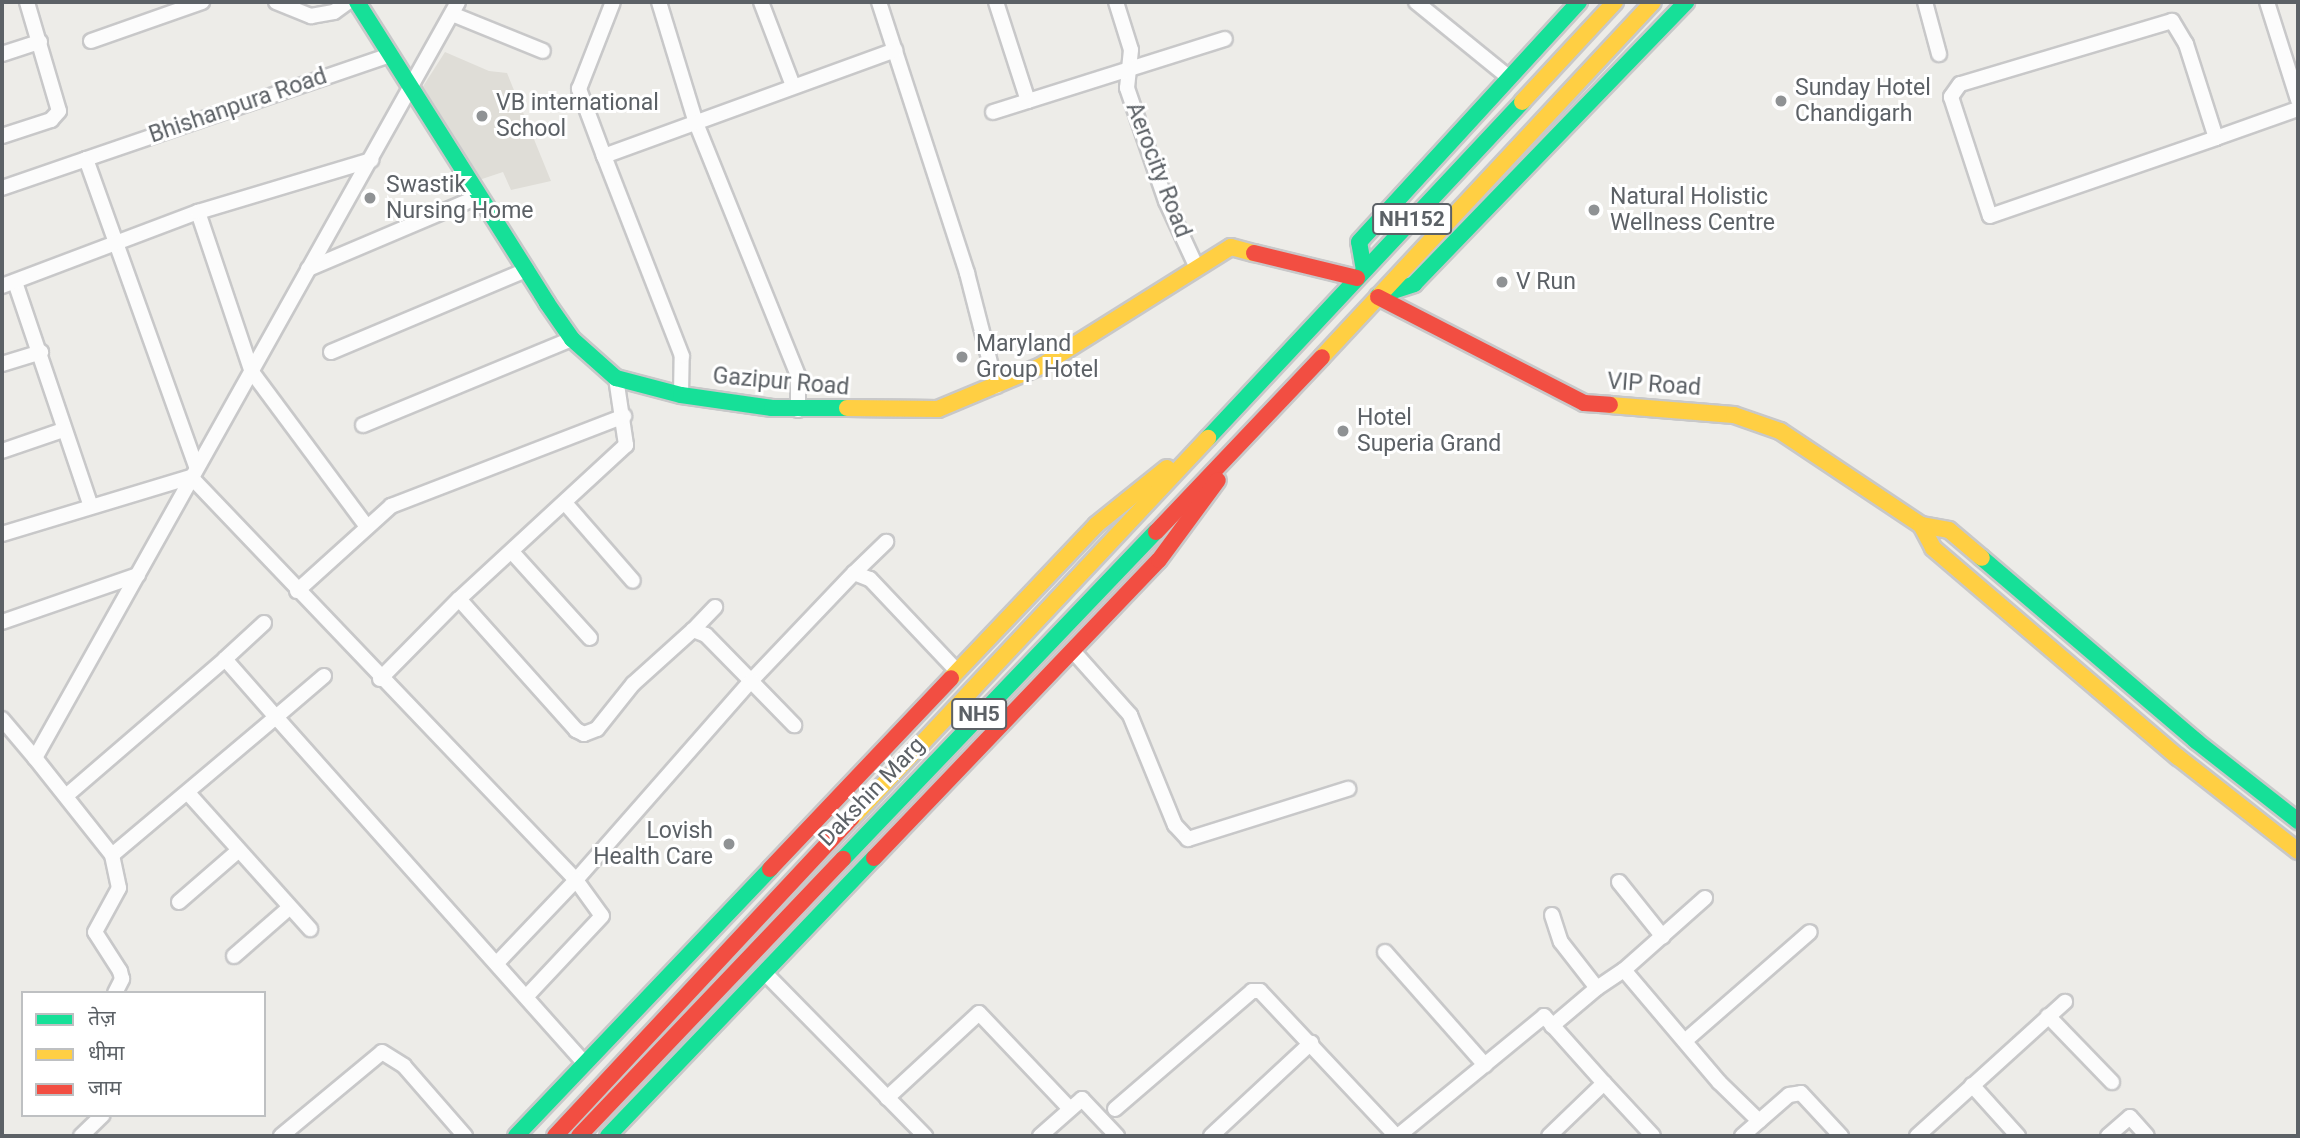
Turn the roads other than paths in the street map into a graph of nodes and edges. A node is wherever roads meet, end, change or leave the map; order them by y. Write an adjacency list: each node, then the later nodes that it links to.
1 (27, 2): 22 (street)
2 (202, 2): 21 (street)
3 (276, 2): 4 (street)
4 (348, 2)
5 (358, 2): 27 (main road, Gazipur Road)
6 (613, 2): 39 (street)
7 (659, 2): 36 (street)
8 (761, 2): 30 (street)
9 (879, 2): 23 (street)
10 (996, 2): 33 (street)
11 (1116, 2): 28 (street, Aerocity Road)
12 (1416, 2): 29 (street)
13 (1578, 2): 29 (main road)
14 (1615, 2): 49 (main road, NH152)
15 (1653, 2): 51 (main road, NH152)
16 (1686, 2): 51 (main road)
17 (1925, 2): 26 (street)
18 (2267, 2): 32 (street)
19 (455, 8): 24 (street); 31 (street)
20 (1225, 39): 28 (street)
21 (91, 41)
22 (40, 42): 25 (street); 37 (street)
23 (895, 50): 30 (street); 58 (street)
24 (543, 51)
25 (2, 54)
26 (1939, 54)
27 (390, 55): 31 (main road, Gazipur Road); 40 (street, Bhishanpura Road)
28 (1129, 69): 33 (street); 46 (street, Aerocity Road)
29 (1507, 76): 49 (main road)
30 (793, 86): 36 (street)
31 (411, 89): 41 (street); 43 (main road, Gazipur Road)
32 (2298, 100)
33 (1028, 102): 35 (street)
34 (2298, 109): 38 (street)
35 (993, 112)
36 (696, 123): 39 (street); 60 (street)
37 (2, 136)
38 (2217, 138): 38 (street)
39 (604, 156): 59 (street)
40 (86, 159): 42 (street, Bhishanpura Road); 45 (street)
41 (371, 160): 44 (street); 47 (street)
42 (2, 188)
43 (480, 196): 47 (street); 48 (main road, Gazipur Road)
44 (198, 212): 45 (street); 56 (street)
45 (116, 241): 50 (street); 67 (street)
46 (1197, 268): 49 (main road, Gazipur Road); 58 (main road, Gazipur Road)
47 (308, 269): 56 (street)
48 (526, 270): 52 (main road, Gazipur Road); 54 (street)
49 (1360, 274): 65 (main road, NH152)
50 (8, 284): 53 (street)
51 (1378, 297): 62 (main road, NH152); 71 (main road, VIP Road)
52 (572, 339): 57 (main road, Gazipur Road); 63 (street)
53 (41, 352): 55 (street); 64 (street)
54 (331, 352)
55 (2, 364)
56 (252, 372): 67 (street); 70 (street)
57 (616, 378): 59 (main road, Gazipur Road); 61 (street)
58 (996, 386): 60 (main road, Gazipur Road)
59 (681, 395): 60 (main road, Gazipur Road)
60 (798, 410)
61 (624, 416): 68 (street); 70 (street)
62 (1260, 423): 85 (main road, NH152); 139 (main road, Dakshin Marg / NH5)
63 (363, 425)
64 (64, 430): 66 (street); 69 (street)
65 (1209, 436): 87 (main road, Dakshin Marg / NH152); 138 (main road, NH5)
66 (2, 451)
67 (193, 472): 69 (street); 76 (street); 78 (street)
68 (565, 503): 74 (street); 77 (street)
69 (90, 504): 72 (street)
70 (365, 524): 78 (street)
71 (1921, 525): 98 (main road); 100 (main road)
72 (2, 534)
73 (886, 542): 75 (street)
74 (512, 552): 79 (street); 84 (street)
75 (854, 573): 87 (street); 90 (street)
76 (138, 575): 81 (street); 94 (street)
77 (633, 581)
78 (298, 591): 89 (street)
79 (459, 599): 83 (street); 89 (street)
80 (715, 607): 83 (street)
81 (2, 622)
82 (264, 624): 86 (street)
83 (693, 630): 90 (street)
84 (590, 638)
85 (1073, 650): 95 (street); 115 (main road, NH152)
86 (225, 659): 91 (street); 97 (street)
87 (957, 671): 124 (main road, Dakshin Marg / NH152)
88 (324, 676): 91 (street)
89 (380, 679): 102 (street)
90 (751, 681): 93 (street); 102 (street)
91 (276, 716): 96 (street); 113 (street)
92 (2, 719): 94 (street)
93 (794, 725)
94 (35, 758): 97 (street)
95 (1348, 789)
96 (188, 793): 99 (street); 101 (street)
97 (66, 796): 101 (street)
98 (2298, 821)
99 (239, 850): 105 (street); 106 (street)
100 (2298, 851)
101 (112, 855): 117 (street)
102 (576, 880): 113 (street); 118 (street)
103 (1619, 881): 110 (street)
104 (1705, 898): 110 (street)
105 (179, 902)
106 (290, 906): 108 (street); 112 (street)
107 (1552, 915): 116 (street)
108 (310, 929)
109 (1810, 932): 122 (street)
110 (1663, 937): 114 (street)
111 (1385, 951): 125 (street)
112 (234, 956)
113 (497, 963): 118 (street)
114 (1624, 970): 116 (street); 122 (street)
115 (764, 972): 129 (street); 140 (main road, NH152)
116 (1597, 988): 121 (street)
117 (116, 991)
118 (527, 996): 124 (street)
119 (2065, 1002): 120 (street)
120 (2048, 1016): 126 (street); 128 (street)
121 (1552, 1026): 125 (street); 127 (street)
122 (1686, 1040): 133 (street)
123 (1311, 1043): 131 (street); 144 (street); 145 (street)
124 (585, 1064): 137 (main road, Dakshin Marg / NH152)
125 (1485, 1065): 145 (street)
126 (2112, 1082)
127 (1604, 1083): 146 (street); 147 (street)
128 (1972, 1085): 150 (street); 151 (street)
129 (887, 1098): 130 (street); 141 (street)
130 (1070, 1109): 142 (street); 143 (street)
131 (1115, 1109)
132 (101, 1117): 134 (street)
133 (1759, 1121): 148 (street); 149 (street)
134 (81, 1136)
135 (281, 1136): 136 (street)
136 (465, 1136)
137 (516, 1136)
138 (555, 1136)
139 (579, 1136)
140 (608, 1136)
141 (925, 1136)
142 (1040, 1136)
143 (1117, 1136)
144 (1211, 1136)
145 (1397, 1136)
146 (1549, 1136)
147 (1653, 1136)
148 (1742, 1136)
149 (1841, 1136)
150 (1917, 1136)
151 (2018, 1136)
152 (2108, 1136): 153 (street)
153 (2147, 1136)

